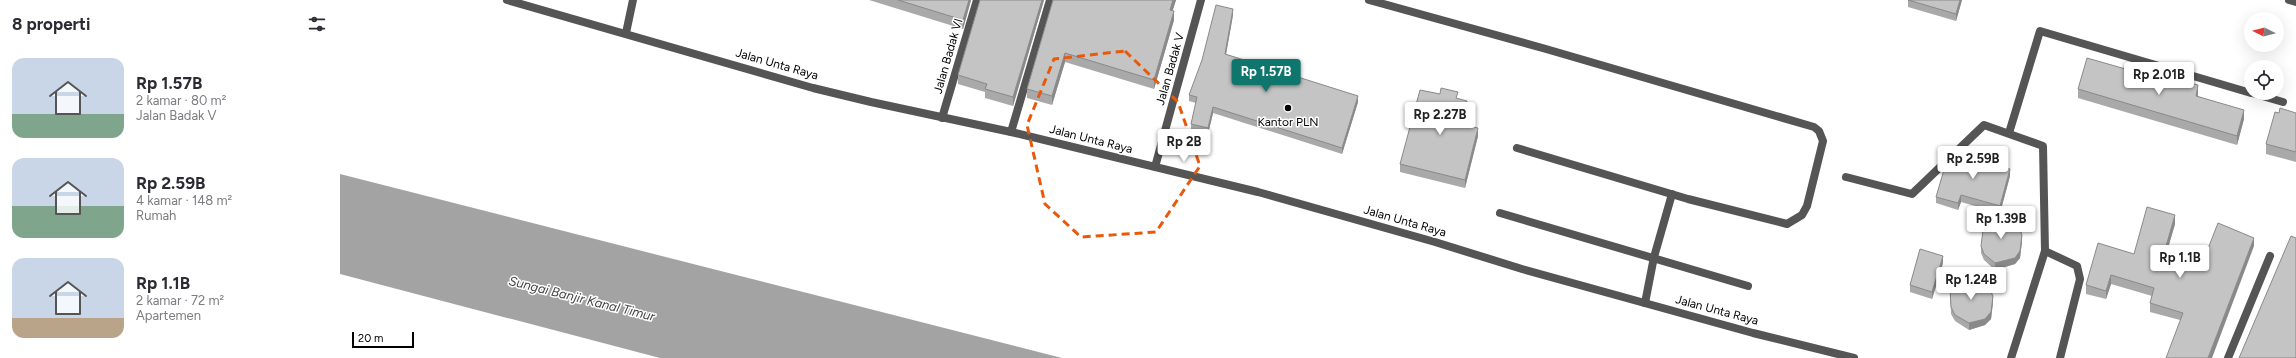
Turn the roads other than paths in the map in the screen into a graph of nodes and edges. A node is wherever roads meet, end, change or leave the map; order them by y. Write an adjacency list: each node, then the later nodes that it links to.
1 (507, 0): 9 (street, Jalan Unta Raya)
2 (633, 0): 9 (street)
3 (977, 0): 13 (street, Jalan Badak VI)
4 (1050, 0): 14 (street)
5 (1202, 0): 17 (street, Jalan Badak V)
6 (1369, 0): 19 (street)
7 (2289, 0): 8 (street)
8 (2296, 2)
9 (626, 33): 13 (street, Jalan Unta Raya)
10 (2244, 91): 15 (street)
11 (2276, 100): 12 (street)
12 (2283, 102)
13 (942, 118): 14 (street, Jalan Unta Raya)
14 (1011, 132): 17 (street, Jalan Unta Raya)
15 (2009, 133): 18 (street); 21 (street)
16 (1517, 148): 19 (street)
17 (1155, 167): 25 (street, Jalan Unta Raya)
18 (1846, 177)
19 (1672, 194): 23 (street)
20 (1500, 213): 23 (street)
21 (2045, 251): 27 (street); 28 (street)
22 (2270, 256): 29 (street)
23 (1654, 257): 24 (street); 25 (street)
24 (1748, 286)
25 (1645, 303): 26 (street, Jalan Unta Raya)
26 (1854, 358)
27 (2011, 358)
28 (2060, 358)
29 (2228, 358)

